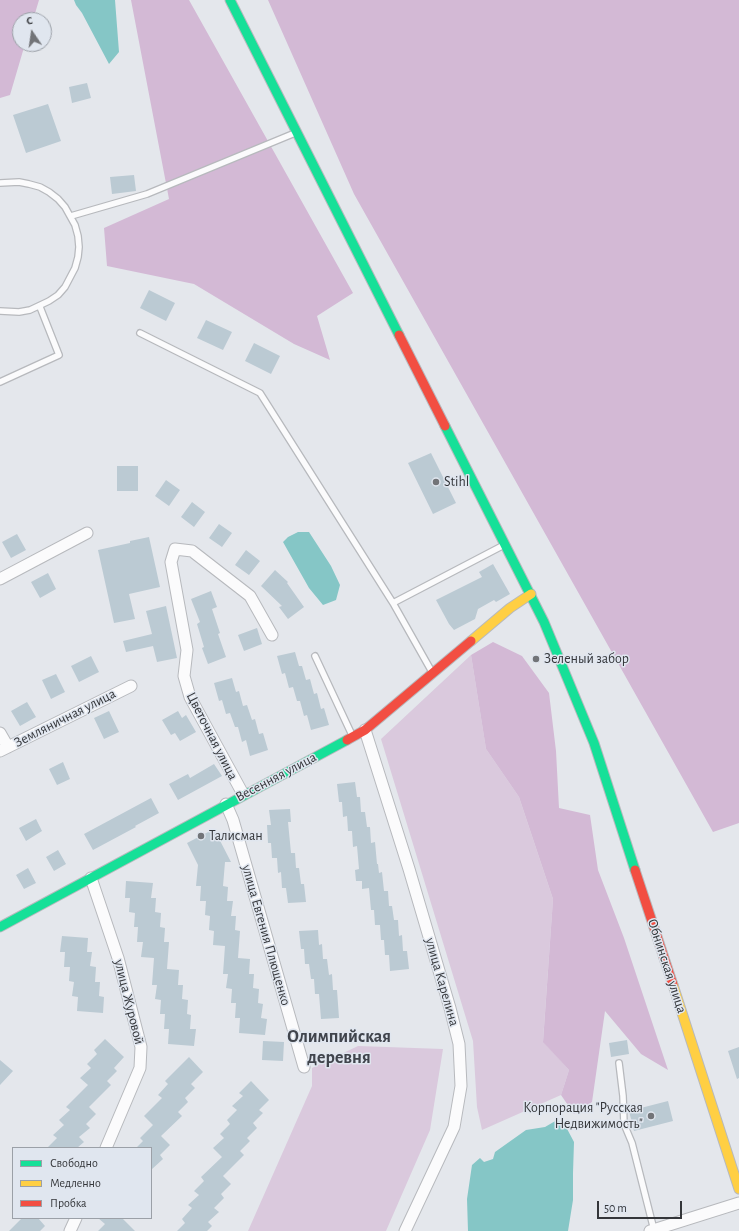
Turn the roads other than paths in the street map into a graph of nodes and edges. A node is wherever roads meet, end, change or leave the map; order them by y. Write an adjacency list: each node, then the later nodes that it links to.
1 (230, 0): 2 (street, Обнинская улица)
2 (297, 132): 4 (lane); 10 (street, Обнинская улица)
3 (0, 183): 4 (lane)
4 (71, 216): 5 (lane)
5 (40, 307): 6 (lane); 8 (lane)
6 (0, 311)
7 (140, 333): 13 (lane)
8 (0, 382)
9 (87, 533): 11 (street)
10 (505, 544): 12 (street, Обнинская улица); 13 (lane)
11 (0, 579)
12 (531, 594): 16 (street, Весенняя улица); 29 (street, Обнинская улица)
13 (393, 603): 16 (lane)
14 (272, 635): 22 (street, Цветочная улица)
15 (314, 656): 20 (lane)
16 (433, 673): 18 (street, Весенняя улица)
17 (131, 686): 21 (street, Земляничная улица)
18 (365, 730): 20 (street, Весенняя улица); 34 (street, улица Карелина)
19 (0, 733): 21 (street)
20 (352, 737): 22 (street, Весенняя улица)
21 (4, 749)
22 (243, 794): 23 (street, Весенняя улица)
23 (226, 804): 24 (street, Весенняя улица); 27 (street, улица Евгения Плющенко)
24 (91, 878): 25 (street, Весенняя улица); 28 (street, улица Журовой)
25 (0, 927)
26 (619, 1063): 32 (lane)
27 (304, 1067)
28 (106, 1147)
29 (739, 1189)
30 (739, 1203): 32 (street)
31 (76, 1219): 33 (street)
32 (652, 1230)
33 (70, 1231)
34 (406, 1231)

